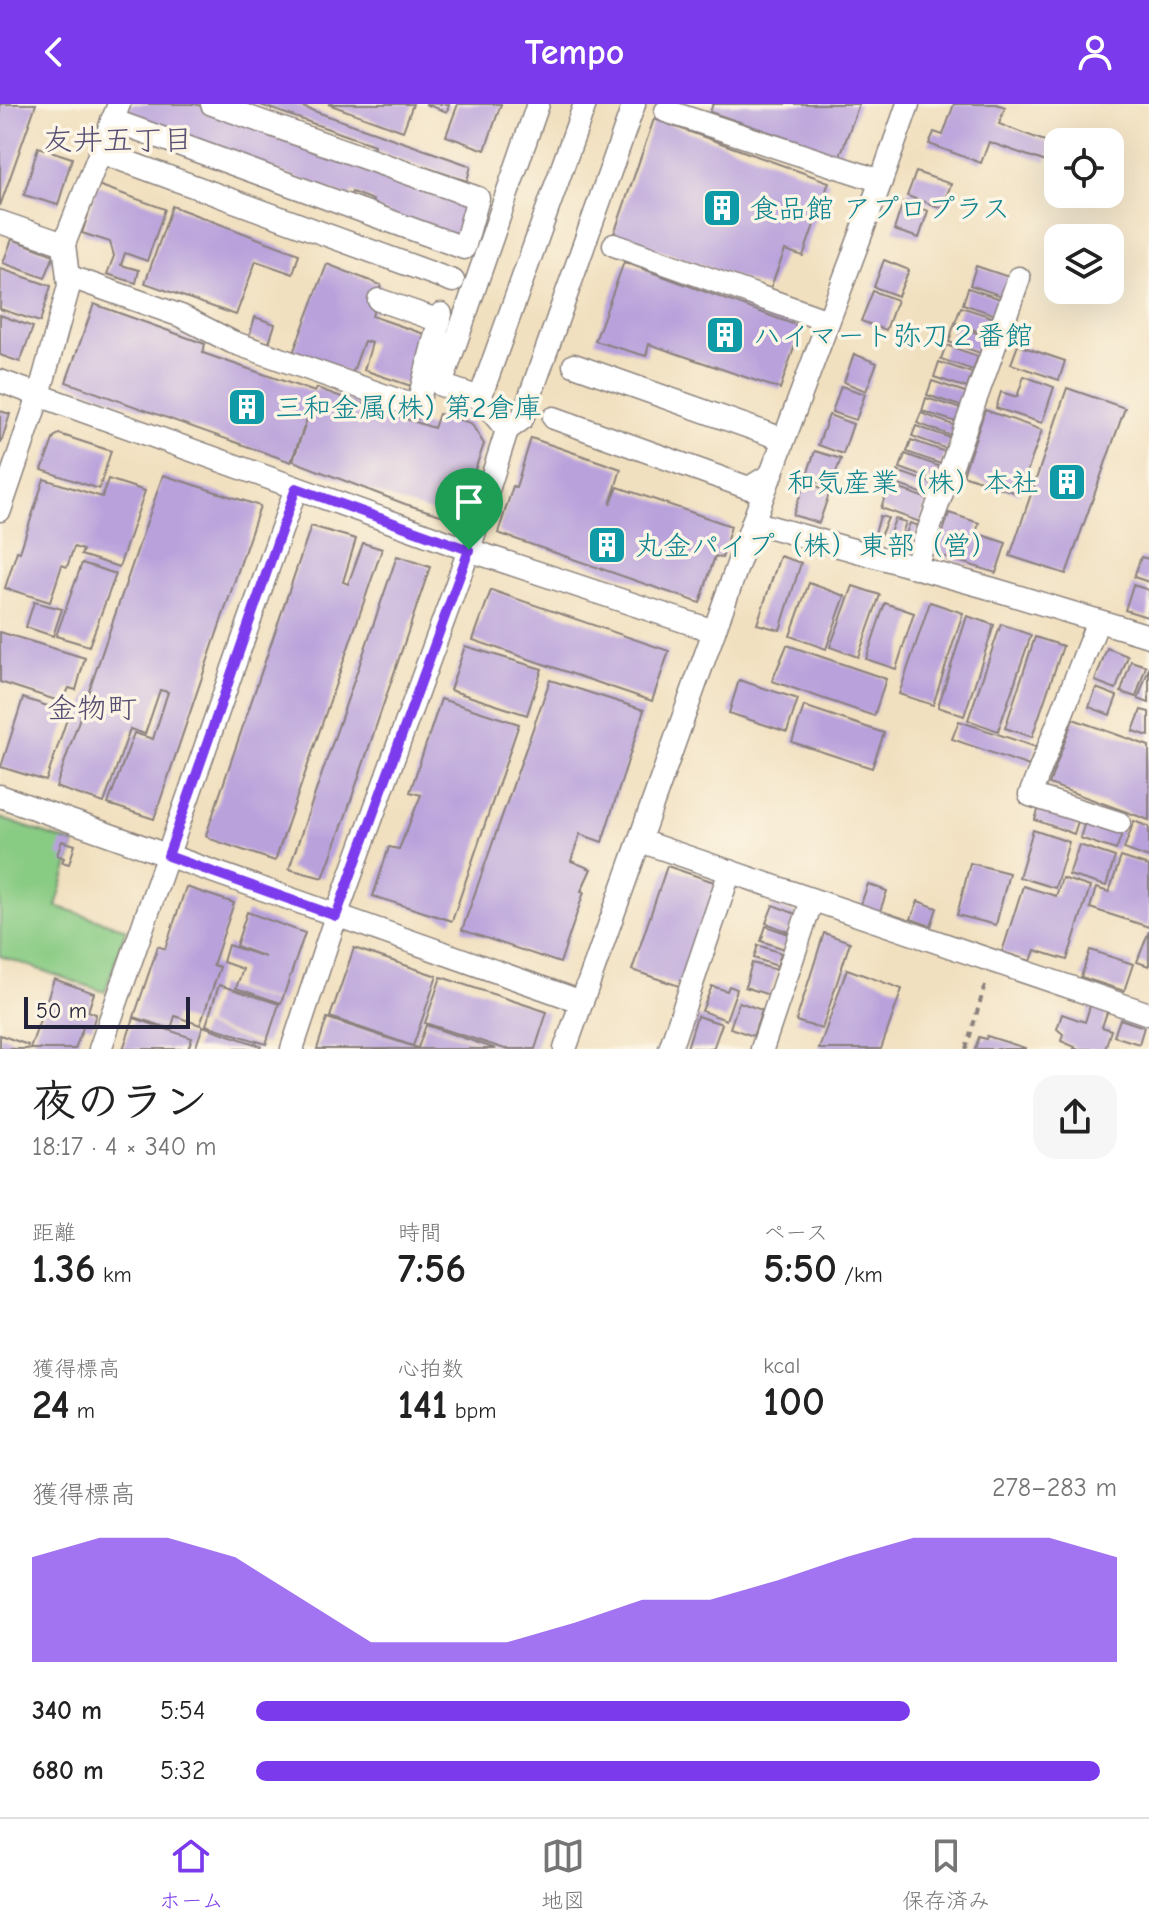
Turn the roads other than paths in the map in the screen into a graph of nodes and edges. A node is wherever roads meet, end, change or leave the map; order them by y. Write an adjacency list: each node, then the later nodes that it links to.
1 (212, 104): 7 (street)
2 (538, 104): 21 (street)
3 (585, 104): 21 (street)
4 (634, 104): 23 (street)
5 (908, 104): 9 (street)
6 (666, 111): 9 (street)
7 (116, 112): 8 (street)
8 (100, 152): 11 (street); 15 (street)
9 (881, 181): 17 (street)
10 (0, 222): 11 (street)
11 (64, 244): 13 (street)
12 (614, 245): 17 (street)
13 (68, 276): 16 (street); 20 (street)
14 (1019, 278): 30 (street)
15 (453, 281)
16 (379, 300)
17 (828, 321): 24 (street)
18 (574, 365): 24 (street)
19 (0, 381): 20 (street)
20 (39, 395): 26 (street); 27 (street)
21 (480, 398): 23 (street)
22 (554, 418): 25 (street)
23 (507, 430): 29 (street)
24 (783, 439): 25 (street)
25 (772, 474): 28 (street)
26 (296, 488): 29 (street); 37 (street)
27 (0, 510)
28 (753, 522): 30 (street); 32 (street)
29 (469, 550): 32 (street); 40 (street)
30 (915, 568): 31 (street)
31 (1098, 621): 33 (street); 35 (street)
32 (714, 631): 36 (street)
33 (1149, 636)
34 (0, 796): 37 (street)
35 (1119, 823)
36 (640, 841): 38 (street); 41 (street)
37 (168, 856): 40 (street); 43 (street)
38 (730, 871): 39 (street); 46 (street)
39 (812, 900): 42 (street); 47 (street)
40 (336, 916): 41 (street); 44 (street)
41 (582, 1002): 45 (street)
42 (1149, 1014)
43 (100, 1049)
44 (292, 1049)
45 (565, 1049)
46 (670, 1049)
47 (762, 1049)

